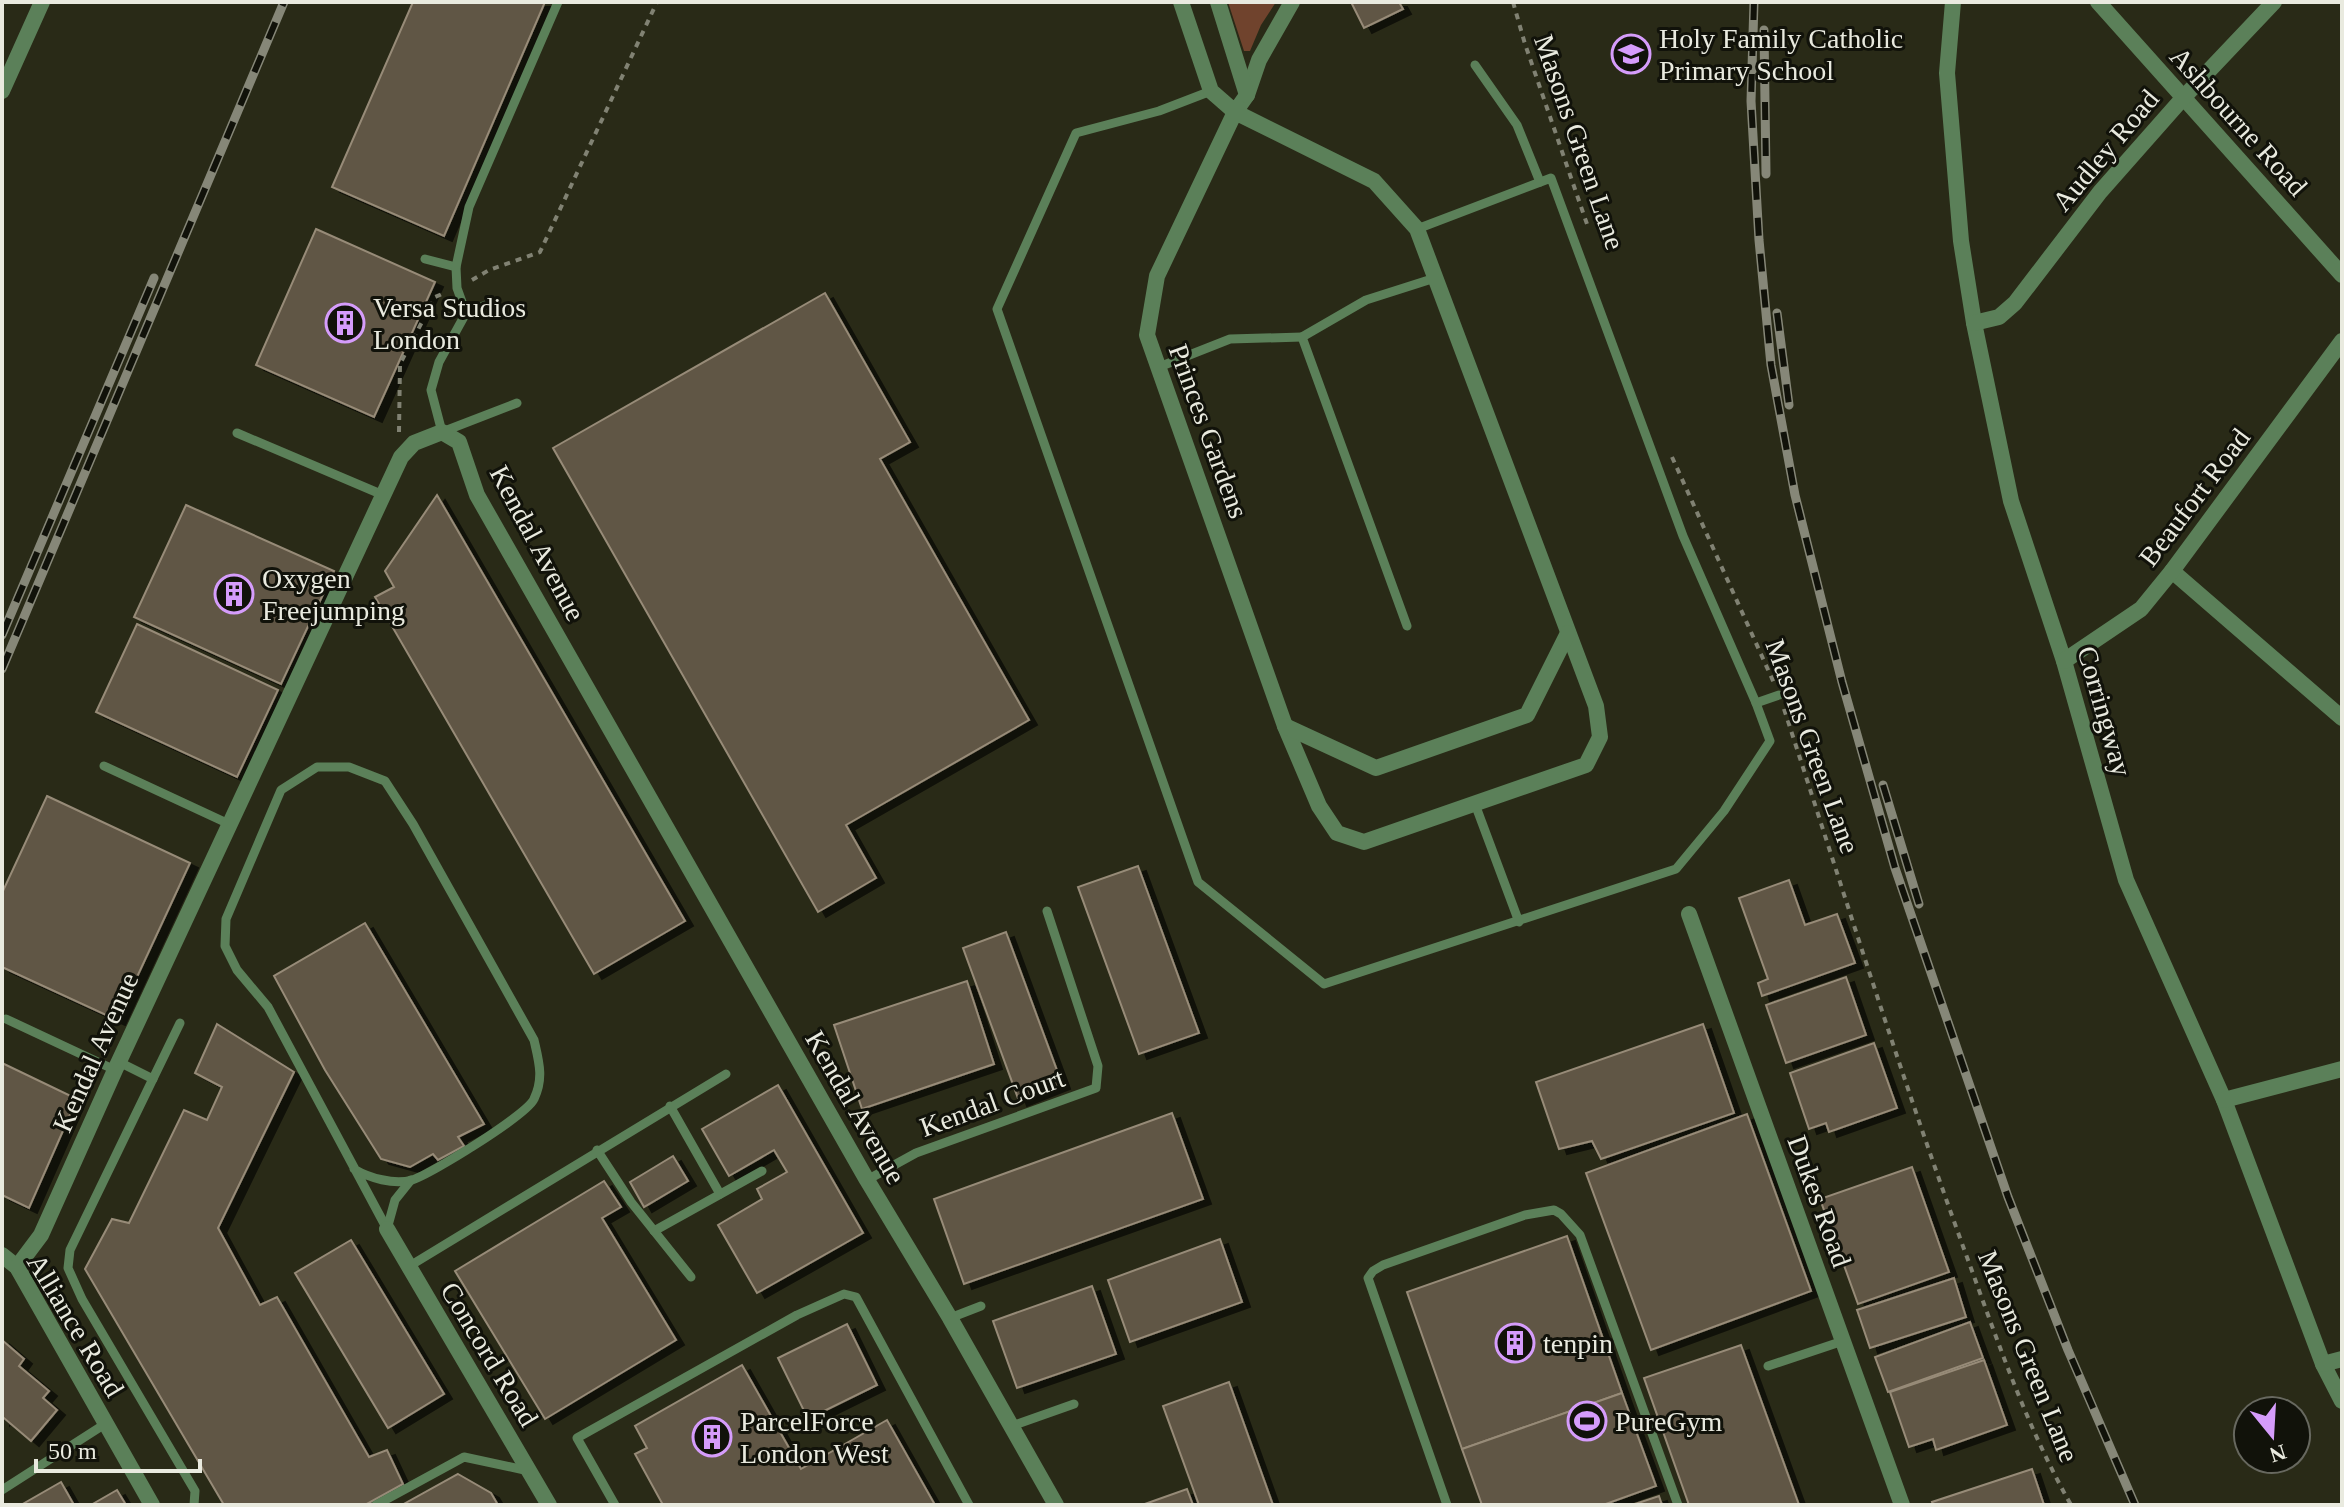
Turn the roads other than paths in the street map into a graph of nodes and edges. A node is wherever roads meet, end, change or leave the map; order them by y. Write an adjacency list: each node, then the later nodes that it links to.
1 (42, 2): 10 (street)
2 (558, 2): 18 (lane)
3 (1181, 2): 11 (street)
4 (1218, 2): 12 (street)
5 (1292, 2): 12 (street, Princes Gardens)
6 (1953, 2): 23 (street, Corringway)
7 (2098, 2): 13 (street, Ashbourne Road)
8 (2274, 2): 13 (street, Audley Road)
9 (1475, 65): 15 (lane)
10 (2, 91)
11 (1211, 91): 14 (street, Princes Gardens); 44 (lane)
12 (1247, 95): 14 (street, Princes Gardens)
13 (2183, 98): 19 (street, Ashbourne Road); 23 (street, Audley Road)
14 (1235, 112): 16 (street, Princes Gardens); 26 (street, Princes Gardens)
15 (1540, 182): 16 (lane); 36 (lane)
16 (1417, 229): 20 (street, Princes Gardens)
17 (425, 259): 18 (lane)
18 (456, 267): 22 (lane)
19 (2342, 275)
20 (1435, 278): 24 (lane); 33 (street, Princes Gardens)
21 (491, 303): 22 (lane)
22 (466, 313): 28 (lane)
23 (1974, 323): 34 (street, Corringway)
24 (1302, 337): 26 (lane); 32 (lane)
25 (2342, 341): 31 (street, Beaufort Road)
26 (1159, 367): 38 (street, Princes Gardens)
27 (517, 403): 28 (lane)
28 (442, 432): 30 (street, Kendal Avenue); 57 (street, Kendal Avenue)
29 (237, 433): 30 (lane)
30 (383, 495): 41 (street, Kendal Avenue)
31 (2172, 571): 34 (street, Beaufort Road); 37 (street)
32 (1407, 626)
33 (1568, 633): 38 (street); 40 (street, Princes Gardens)
34 (2064, 661): 51 (street, Corringway)
35 (1779, 695): 36 (lane)
36 (1756, 703): 44 (lane)
37 (2342, 718)
38 (1285, 726): 40 (street, Princes Gardens)
39 (104, 766): 41 (lane)
40 (1475, 804): 44 (lane)
41 (229, 824): 47 (street, Kendal Avenue)
42 (1047, 911): 57 (lane, Kendal Court)
43 (1689, 914): 67 (street, Dukes Road)
44 (1519, 922)
45 (6, 1019): 47 (lane)
46 (180, 1023): 50 (lane)
47 (117, 1066): 50 (lane); 62 (street, Kendal Avenue)
48 (2342, 1069): 51 (street)
49 (726, 1074): 52 (lane)
50 (153, 1079): 78 (lane)
51 (2224, 1100): 69 (street, Corringway)
52 (670, 1106): 53 (lane); 58 (lane)
53 (597, 1150): 60 (lane); 63 (lane)
54 (354, 1169): 56 (lane); 56 (lane); 59 (lane)
55 (762, 1171): 58 (lane)
56 (411, 1180): 59 (lane)
57 (867, 1180): 66 (street, Kendal Avenue)
58 (720, 1194): 60 (lane)
59 (387, 1229): 63 (street, Concord Road)
60 (654, 1231): 64 (lane)
61 (2, 1255): 62 (street, Alliance Road)
62 (17, 1267): 73 (street, Alliance Road)
63 (408, 1267): 75 (street, Concord Road)
64 (691, 1277)
65 (981, 1306): 66 (lane)
66 (950, 1318): 74 (street, Kendal Avenue)
67 (1843, 1341): 70 (lane); 86 (street, Dukes Road)
68 (2342, 1359): 69 (street)
69 (2323, 1364): 71 (street, Corringway)
70 (1768, 1366)
71 (2342, 1401)
72 (1074, 1404): 74 (lane)
73 (105, 1424): 76 (lane); 77 (street, Alliance Road)
74 (1012, 1426): 83 (street, Kendal Avenue)
75 (529, 1471): 79 (lane); 80 (street, Concord Road)
76 (2, 1490)
77 (152, 1505)
78 (194, 1505)
79 (376, 1505)
80 (549, 1505)
81 (615, 1505): 82 (lane)
82 (969, 1505)
83 (1056, 1505)
84 (1447, 1505): 85 (lane)
85 (1678, 1505)
86 (1902, 1505)

